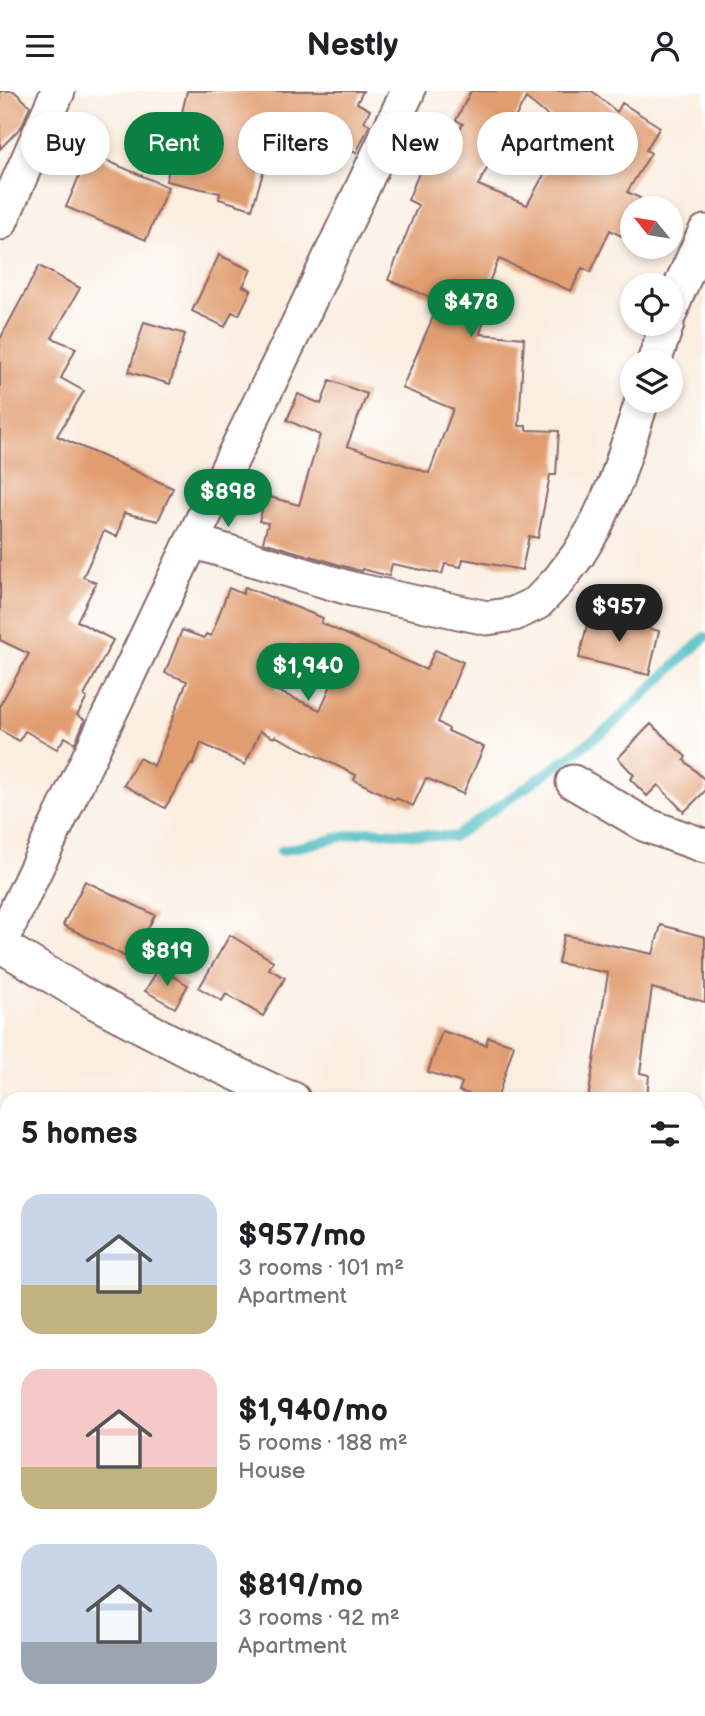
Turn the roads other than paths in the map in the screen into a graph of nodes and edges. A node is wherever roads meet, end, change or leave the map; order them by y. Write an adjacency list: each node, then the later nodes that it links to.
1 (58, 91): 3 (street)
2 (408, 91): 7 (street)
3 (0, 223)
4 (705, 232): 5 (street)
5 (683, 282)
6 (638, 413): 7 (street)
7 (192, 541): 10 (street)
8 (573, 782): 9 (street)
9 (705, 846)
10 (0, 945): 11 (street)
11 (275, 1092)

